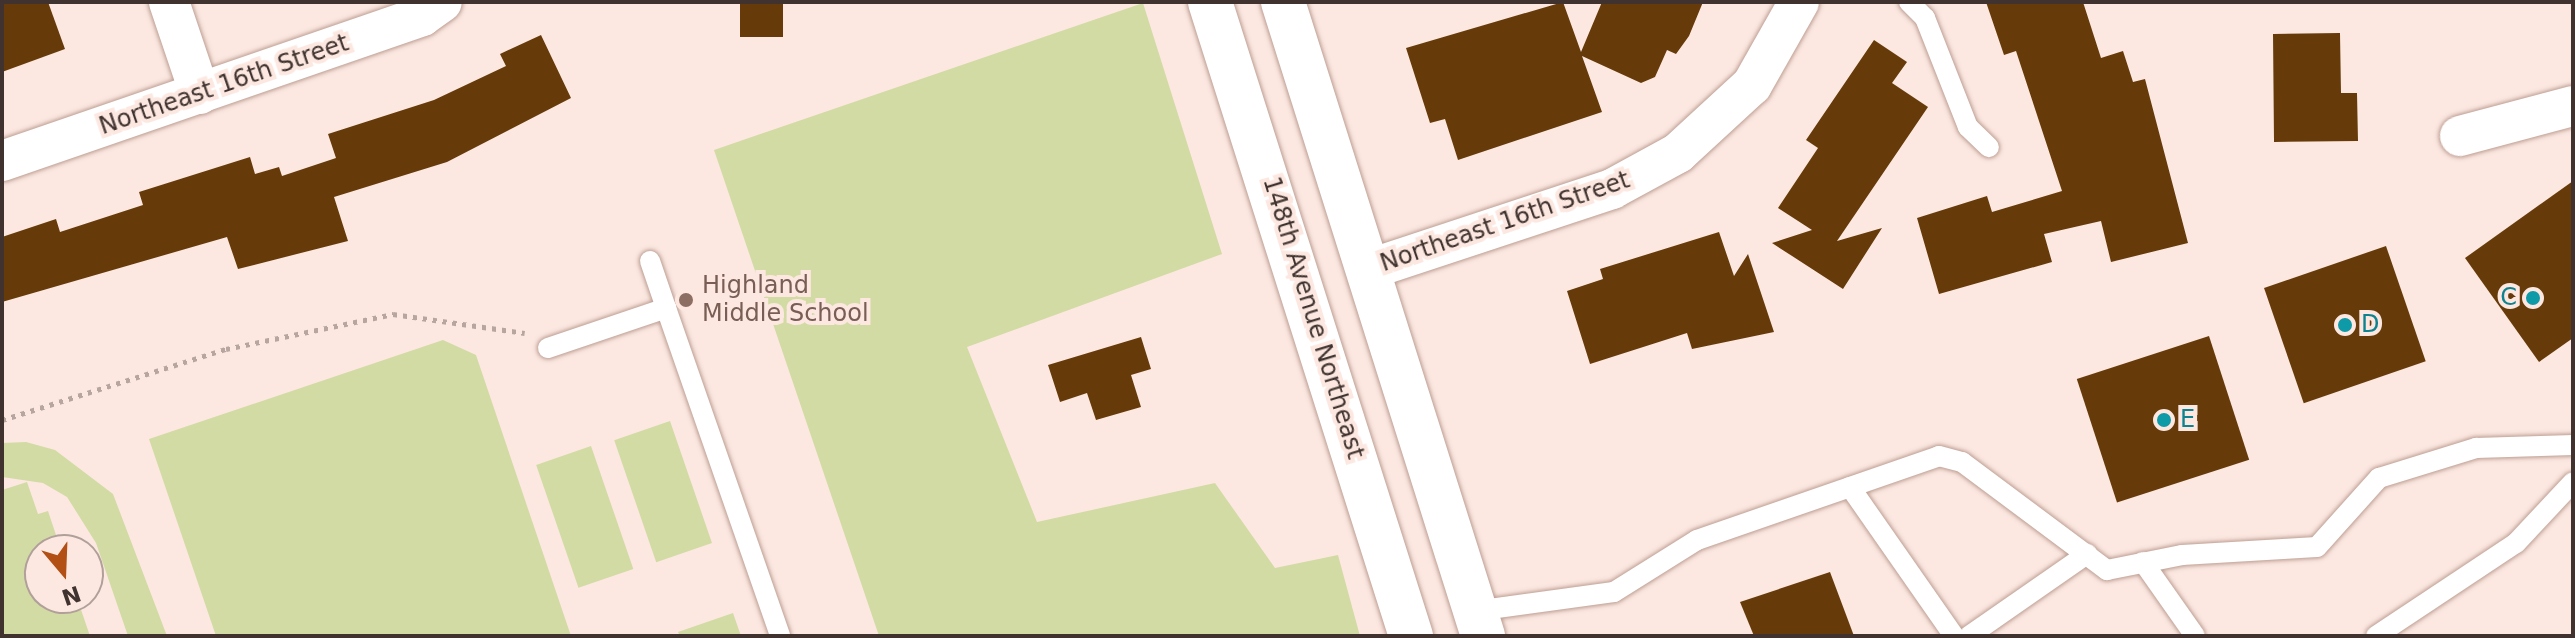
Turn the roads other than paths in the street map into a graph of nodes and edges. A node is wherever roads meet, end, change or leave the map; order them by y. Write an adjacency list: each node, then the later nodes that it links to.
1 (169, 2): 7 (street)
2 (442, 2): 7 (street, Northeast 16th Street)
3 (1210, 2): 12 (main road, 148th Avenue Northeast)
4 (1283, 2): 14 (main road)
5 (1799, 2): 14 (street, Northeast 16th Street)
6 (1909, 2): 10 (lane)
7 (200, 94): 11 (street, Northeast 16th Street)
8 (2573, 106): 9 (street)
9 (2460, 136)
10 (1989, 147)
11 (2, 161)
12 (1286, 228): 16 (main road); 25 (main road, 148th Avenue Northeast)
13 (650, 261): 15 (lane)
14 (1370, 269): 16 (main road)
15 (666, 308): 17 (lane); 24 (lane)
16 (1391, 338): 23 (main road)
17 (548, 348)
18 (2573, 445): 22 (lane)
19 (2573, 482): 29 (lane)
20 (1850, 487): 21 (lane); 23 (lane); 26 (lane)
21 (2087, 554): 22 (lane); 27 (lane)
22 (2143, 562): 28 (lane)
23 (1479, 624)
24 (780, 636)
25 (1411, 636)
26 (1954, 636)
27 (1969, 636)
28 (2195, 636)
29 (2376, 636)

